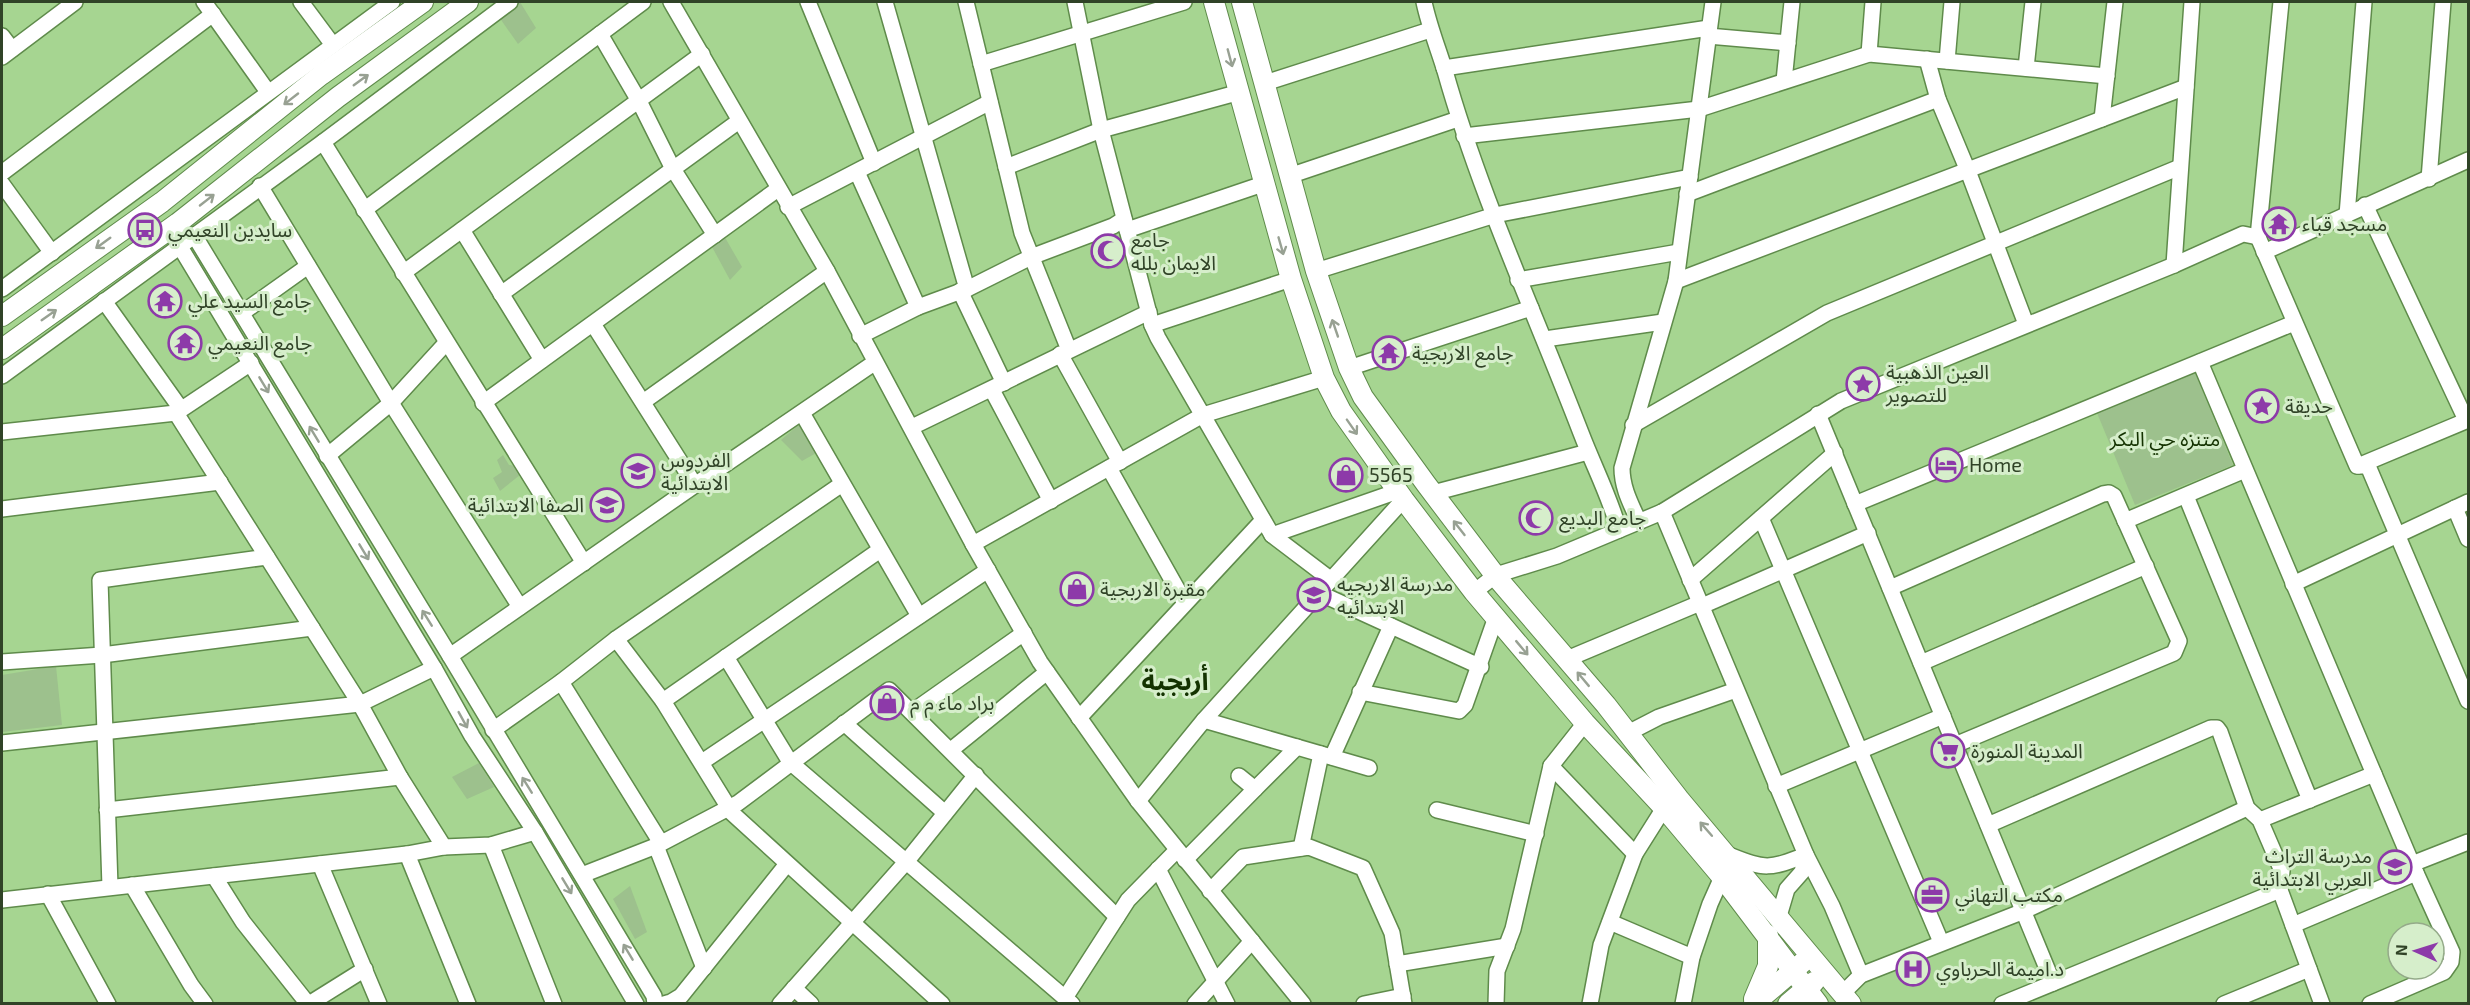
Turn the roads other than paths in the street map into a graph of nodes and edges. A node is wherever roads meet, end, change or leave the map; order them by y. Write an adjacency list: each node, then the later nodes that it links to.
1 (75, 2): 35 (street)
2 (301, 2): 34 (street)
3 (392, 2): 34 (street)
4 (423, 2): 107 (main road, one-way to 107)
5 (468, 2): 116 (main road, one-way to 5)
6 (510, 2): 59 (street)
7 (643, 2): 31 (street)
8 (671, 2): 36 (street)
9 (808, 2): 61 (street)
10 (885, 2): 58 (street)
11 (966, 2): 40 (street)
12 (1076, 2): 30 (street)
13 (1184, 2): 30 (street)
14 (1214, 2): 48 (main road, one-way to 48)
15 (1242, 2): 45 (main road)
16 (1424, 2): 28 (street)
17 (1713, 2): 29 (street)
18 (1792, 2): 33 (street)
19 (1873, 2): 37 (street)
20 (1952, 2): 39 (street)
21 (2033, 2): 42 (street)
22 (2115, 2): 43 (street)
23 (2192, 2): 46 (street)
24 (2281, 2): 85 (street)
25 (2364, 2): 80 (street)
26 (2443, 2): 70 (street)
27 (208, 8): 47 (street); 67 (street)
28 (1430, 30): 41 (street); 45 (street)
29 (1709, 32): 33 (street); 41 (street); 52 (street)
30 (1080, 33): 40 (street); 56 (street)
31 (600, 34): 50 (street); 78 (street)
32 (2, 36): 35 (street)
33 (1788, 43): 44 (street)
34 (333, 45): 47 (street)
35 (7, 53)
36 (702, 54): 50 (street); 55 (street)
37 (1869, 54): 38 (street); 44 (street)
38 (1927, 59): 39 (street); 49 (street)
39 (1947, 61): 42 (street)
40 (981, 64): 51 (street)
41 (1444, 68): 53 (street)
42 (2026, 68): 43 (street)
43 (2107, 76): 54 (street)
44 (1784, 81): 52 (street)
45 (1265, 83): 68 (main road)
46 (2186, 87): 54 (street); 63 (street)
47 (268, 92): 90 (street)
48 (1239, 92): 56 (street); 72 (main road)
49 (1938, 99): 65 (street); 75 (street)
50 (639, 101): 64 (street); 82 (street)
51 (990, 102): 58 (street); 62 (street)
52 (1699, 109): 57 (street); 69 (street)
53 (1458, 119): 57 (street); 68 (street)
54 (2102, 119): 65 (street)
55 (739, 121): 64 (street); 74 (street)
56 (1101, 130): 62 (street); 81 (street)
57 (1464, 136): 79 (street)
58 (924, 137): 61 (street); 101 (street)
59 (323, 142): 73 (street); 78 (street)
60 (2469, 160): 70 (street)
61 (874, 163): 66 (street)
62 (1006, 167): 91 (street)
63 (2180, 167): 86 (street); 92 (street)
64 (674, 169): 84 (street); 102 (street)
65 (1968, 171): 86 (street); 99 (street)
66 (857, 172): 77 (street); 104 (street)
67 (2, 173)
68 (1289, 176): 95 (main road)
69 (1690, 177): 75 (street); 79 (street)
70 (2429, 178): 76 (street)
71 (2, 184): 90 (street)
72 (1263, 184): 81 (street); 97 (main road, one-way to 97)
73 (260, 186): 83 (street); 93 (street)
74 (778, 189): 77 (street); 84 (street)
75 (1687, 194): 88 (street)
76 (2365, 205): 80 (street); 133 (street)
77 (788, 207): 94 (street)
78 (364, 210): 96 (street)
79 (1495, 215): 95 (street); 98 (street)
80 (2347, 215): 89 (street)
81 (1126, 224): 91 (street); 108 (street)
82 (462, 230): 96 (street); 102 (street)
83 (194, 235): 87 (street); 106 (street)
84 (715, 235): 111 (street)
85 (2258, 237): 89 (street); 92 (street)
86 (1995, 242): 112 (street); 134 (street)
87 (179, 245): 103 (street); 120 (street)
88 (1679, 252): 98 (street); 99 (street)
89 (2264, 252): 110 (street)
90 (52, 253): 100 (street)
91 (1031, 257): 101 (street); 117 (street)
92 (2174, 265): 112 (street)
93 (308, 266): 106 (street); 128 (street)
94 (827, 271): 113 (street); 126 (street)
95 (1316, 271): 122 (main road, one-way to 95)
96 (403, 273): 115 (street)
97 (1291, 279): 108 (street); 124 (main road)
98 (1518, 280): 105 (street)
99 (1676, 281): 109 (street)
100 (2, 289)
101 (964, 290): 104 (street); 125 (street)
102 (501, 294): 118 (street)
103 (104, 301): 123 (street); 129 (street)
104 (918, 307): 113 (street)
105 (1531, 308): 114 (street); 122 (street)
106 (242, 313): 139 (street, one-way to 106)
107 (2, 316)
108 (1151, 319): 117 (street); 132 (street)
109 (1664, 322): 114 (street); 134 (street)
110 (2294, 323): 119 (street); 141 (street)
111 (593, 324): 118 (street); 126 (street)
112 (2026, 324): 131 (street)
113 (860, 336): 121 (street)
114 (1545, 339): 137 (street)
115 (446, 343): 127 (street); 128 (street)
116 (2, 349)
117 (1065, 352): 125 (street); 140 (street)
118 (543, 360): 127 (street)
119 (2199, 362): 142 (street); 151 (street)
120 (251, 363): 129 (street); 154 (street, one-way to 154)
121 (874, 363): 130 (street); 135 (street)
122 (1349, 368): 146 (main road)
123 (2, 376)
124 (1324, 378): 132 (street); 147 (main road, one-way to 147)
125 (998, 387): 135 (street); 150 (street)
126 (644, 402): 145 (street)
127 (483, 403): 168 (street)
128 (391, 404): 139 (street); 181 (street)
129 (179, 411): 136 (street); 143 (street)
130 (802, 414): 144 (street); 145 (street)
131 (1818, 414): 138 (street); 155 (street)
132 (1203, 416): 140 (street); 157 (street)
133 (2468, 420): 141 (street)
134 (1633, 425): 159 (street)
135 (912, 428): 165 (street)
136 (2, 432)
137 (1588, 452): 146 (street); 160 (street)
138 (1835, 453): 151 (street); 156 (street)
139 (327, 456): 149 (street)
140 (1114, 465): 150 (street); 179 (street)
141 (2357, 466): 163 (street)
142 (2245, 470): 148 (street); 175 (street)
143 (220, 482): 153 (street); 167 (street)
144 (842, 484): 166 (street); 187 (street)
145 (695, 485): 168 (street)
146 (1433, 494): 172 (main road, one-way to 146)
147 (1401, 495): 162 (street); 173 (street); 177 (main road)
148 (2186, 496): 158 (street); 229 (street)
149 (353, 498): 154 (street); 189 (street, one-way to 149)
150 (1051, 501): 165 (street)
151 (1855, 504): 161 (street)
152 (2462, 505): 163 (street); 164 (street)
153 (2, 509)
154 (338, 509): 195 (street, one-way to 195)
155 (1662, 512): 159 (street); 174 (street)
156 (1761, 518): 171 (street); 174 (street)
157 (1263, 520): 162 (street); 179 (street)
158 (2125, 521): 169 (street); 176 (street)
159 (1639, 522): 160 (street)
160 (1619, 530): 172 (street)
161 (1868, 533): 171 (street); 176 (street)
162 (1272, 535): 173 (street)
163 (2396, 535): 175 (street); 201 (street)
164 (2468, 536)
165 (973, 544): 170 (street)
166 (880, 549): 182 (street); 190 (street)
167 (267, 557): 185 (street); 188 (street)
168 (584, 563): 181 (street)
169 (2146, 566): 193 (street); 214 (street)
170 (988, 570): 182 (street); 186 (street)
171 (1784, 572): 180 (street); 217 (street)
172 (1496, 575): 177 (street); 191 (main road)
173 (1330, 579): 178 (street)
174 (1690, 580): 180 (street)
175 (2293, 584): 223 (street)
176 (1890, 588): 193 (street)
177 (1474, 592): 183 (main road)
178 (1319, 593): 184 (street); 207 (street)
179 (1185, 603): 205 (street)
180 (1701, 605): 191 (street); 198 (street)
181 (520, 607): 189 (street)
182 (919, 616): 206 (street)
183 (1496, 617): 194 (street); 209 (main road, one-way to 209)
184 (1392, 626): 194 (street); 199 (street)
185 (312, 628): 188 (street); 202 (street)
186 (1024, 633): 196 (street); 203 (street)
187 (616, 639): 197 (street); 200 (street)
188 (102, 655): 192 (street); 211 (street)
189 (450, 656): 210 (street)
190 (726, 657): 200 (street); 206 (street)
191 (1567, 659): 212 (main road, one-way to 191)
192 (2, 662)
193 (1921, 663): 204 (street)
194 (1480, 667): 199 (street)
195 (434, 668): 202 (street); 239 (street, one-way to 239)
196 (1047, 672): 205 (street); 216 (street)
197 (561, 682): 210 (street); 243 (street)
198 (1736, 690): 212 (street); 227 (street)
199 (1360, 692): 218 (street)
200 (663, 701): 219 (street)
201 (2469, 701)
202 (360, 704): 211 (street); 226 (street)
203 (912, 712): 208 (street); 216 (street)
204 (1943, 716): 214 (street); 217 (street)
205 (1079, 718): 230 (street)
206 (765, 720): 219 (street); 220 (street)
207 (1204, 720): 215 (street); 230 (street)
208 (844, 723): 220 (street); 236 (street)
209 (1585, 723): 221 (street); 232 (main road)
210 (493, 730): 246 (street, one-way to 210)
211 (105, 732): 213 (street); 234 (street)
212 (1628, 733): 250 (main road, one-way to 212)
213 (2, 743)
214 (1955, 745): 238 (street)
215 (1298, 747): 218 (street); 228 (street)
216 (951, 750): 224 (street)
217 (1860, 753): 227 (street); 275 (street)
218 (1327, 756): 222 (street); 245 (street)
219 (702, 762): 231 (street)
220 (790, 762): 231 (street); 253 (street)
221 (1551, 766): 240 (street); 248 (street)
222 (1369, 768)
223 (2374, 774): 229 (street); 257 (street)
224 (976, 775): 236 (street); 269 (street)
225 (1239, 776): 228 (street)
226 (400, 777): 234 (street); 244 (street)
227 (1776, 786): 251 (street)
228 (1255, 789): 249 (street)
229 (2310, 800): 237 (street)
230 (1138, 801): 249 (street)
231 (729, 808): 243 (street); 255 (street)
232 (1664, 808): 248 (street); 260 (main road)
233 (2247, 808): 237 (street); 238 (street); 267 (street)
234 (107, 810): 262 (street)
235 (1437, 810): 240 (street)
236 (945, 813): 253 (street)
237 (2260, 820): 263 (street)
238 (1988, 825): 267 (street)
239 (535, 832): 242 (street); 252 (street)
240 (1536, 834): 276 (street)
241 (2469, 842): 257 (street)
242 (491, 845): 244 (street); 300 (street)
243 (659, 845): 258 (street); 280 (street)
244 (444, 847): 247 (street)
245 (1301, 848): 264 (street); 279 (street)
246 (568, 853): 252 (street); 258 (street)
247 (407, 854): 254 (street); 299 (street)
248 (1635, 854): 271 (street)
249 (1181, 855): 256 (street); 264 (street)
250 (1729, 855): 251 (street); 268 (main road)
251 (1806, 855): 268 (street); 285 (street)
252 (552, 861): 301 (street, one-way to 301)
253 (906, 862): 270 (street); 293 (street)
254 (320, 864): 259 (street); 281 (street)
255 (788, 864): 270 (street); 280 (street)
256 (1158, 868): 269 (street); 286 (street)
257 (2414, 869): 272 (street); 292 (street)
258 (582, 875): 302 (street, one-way to 258)
259 (214, 876): 261 (street); 297 (street)
260 (1722, 877): 273 (main road); 278 (street)
261 (132, 885): 262 (street); 296 (street)
262 (110, 887): 265 (street)
263 (2280, 890): 272 (street); 287 (street)
264 (1210, 891): 274 (street)
265 (48, 894): 266 (street); 295 (street)
266 (2, 900)
267 (2024, 911): 275 (street); 287 (street)
268 (1779, 916): 277 (main road)
269 (1117, 917): 293 (street)
270 (854, 922): 288 (street); 306 (street)
271 (1610, 922): 278 (street); 312 (street)
272 (2293, 925): 283 (street)
273 (1768, 935): 282 (main road); 314 (main road)
274 (1252, 941): 286 (street); 309 (street)
275 (1941, 942): 285 (street)
276 (1507, 946): 279 (street); 311 (street)
277 (1811, 955): 282 (main road); 284 (main road)
278 (1692, 957): 313 (street)
279 (1397, 964): 291 (street)
280 (705, 968): 303 (street)
281 (365, 969): 297 (street); 298 (street)
282 (1793, 969): 289 (main road); 314 (main road)
283 (2309, 969): 317 (street); 318 (street)
284 (1825, 972): 289 (main road); 290 (main road)
285 (1861, 975): 290 (street)
286 (1216, 980): 307 (street); 308 (street)
287 (2053, 983): 294 (street)
288 (794, 988): 304 (street); 305 (street)
289 (1805, 988): 315 (main road); 316 (main road)
290 (1847, 998)
291 (1404, 1000): 310 (street)
292 (2387, 1000): 319 (street)
293 (1068, 1001)
294 (2011, 1002)
295 (108, 1004)
296 (205, 1004)
297 (309, 1004)
298 (379, 1004)
299 (468, 1004)
300 (554, 1004)
301 (636, 1004)
302 (655, 1004)
303 (664, 1004)
304 (780, 1004)
305 (811, 1004)
306 (942, 1004)
307 (1195, 1004)
308 (1227, 1004)
309 (1303, 1004)
310 (1364, 1004)
311 (1496, 1004)
312 (1590, 1004)
313 (1683, 1004)
314 (1753, 1004)
315 (1788, 1004)
316 (1818, 1004)
317 (2224, 1004)
318 (2322, 1004)
319 (2370, 1004)

